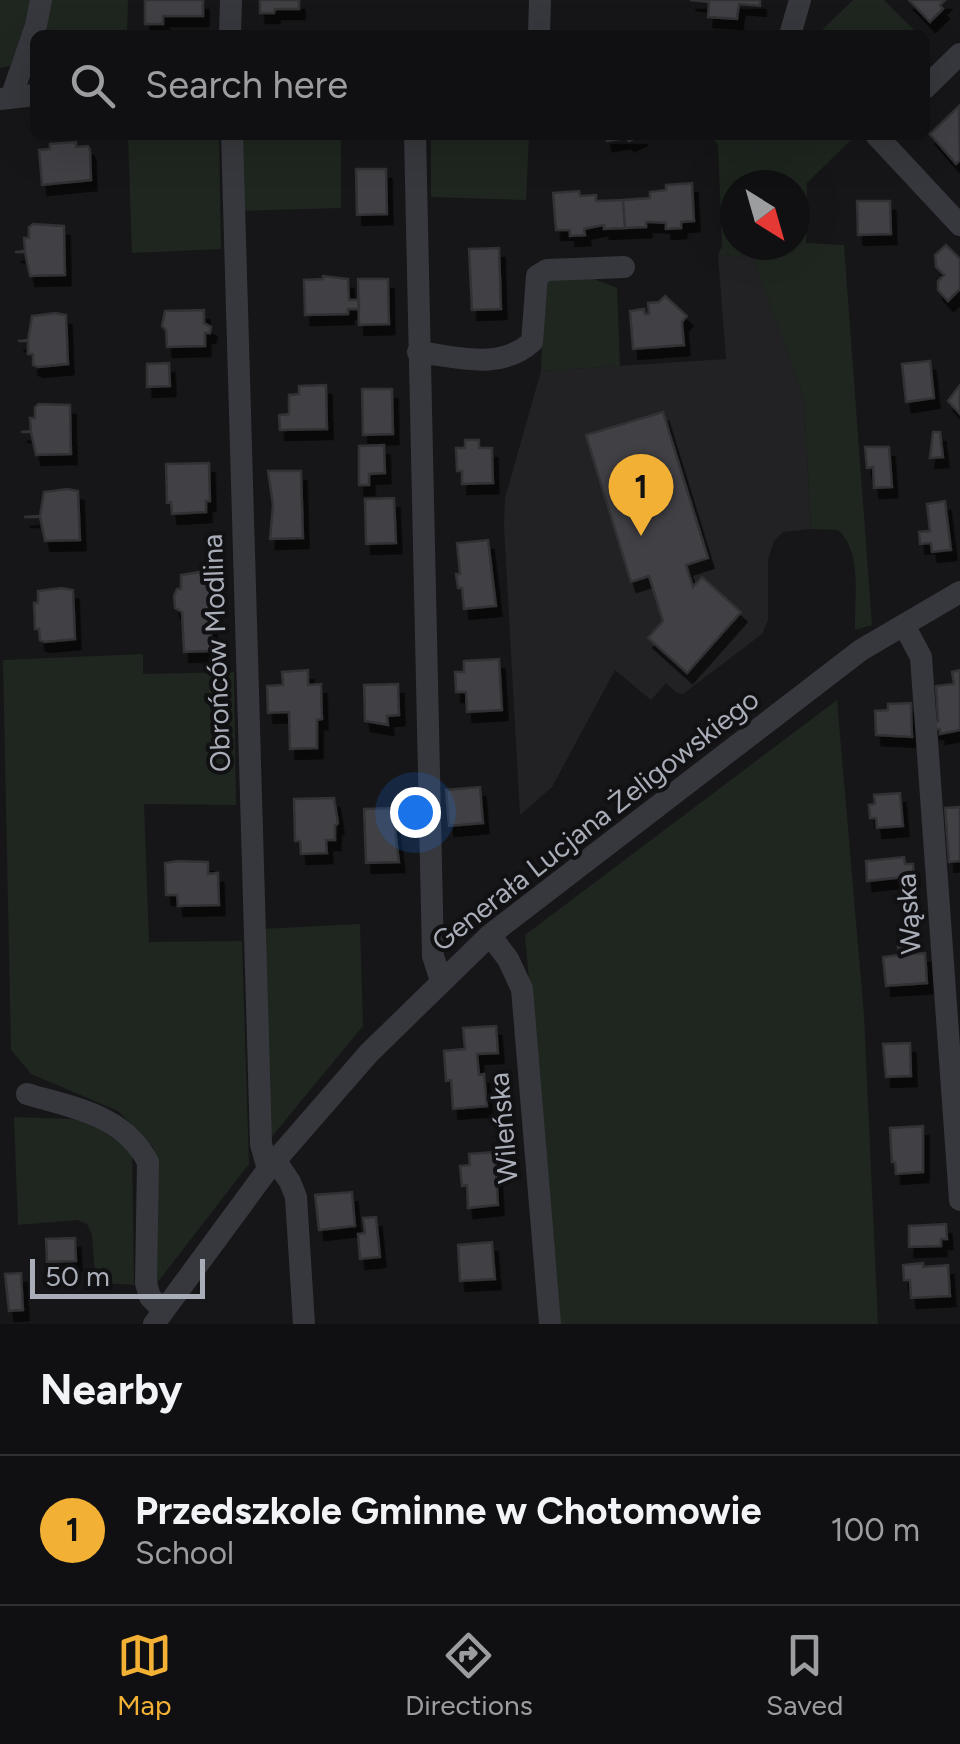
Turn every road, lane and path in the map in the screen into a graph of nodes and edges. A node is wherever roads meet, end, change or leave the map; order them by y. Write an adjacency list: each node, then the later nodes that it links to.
1 (40, 0): 5 (street)
2 (231, 0): 6 (street)
3 (540, 0): 7 (street)
4 (800, 0): 8 (street)
5 (34, 30)
6 (230, 30)
7 (539, 30)
8 (791, 30)
9 (30, 40): 12 (street)
10 (960, 54): 11 (street)
11 (930, 83)
12 (6, 98)
13 (232, 140): 24 (street, Obrońców Modlina)
14 (415, 140): 18 (street)
15 (881, 140): 16 (street)
16 (960, 225)
17 (624, 267): 18 (street)
18 (418, 352): 22 (street)
19 (960, 592): 20 (street, Generała Lucjana Żeligowskiego)
20 (905, 627): 21 (street, Generała Lucjana Żeligowskiego); 25 (street, Wąska)
21 (490, 935): 22 (street, Generała Lucjana Żeligowskiego); 28 (street, Wileńska)
22 (441, 981): 24 (street, Generała Lucjana Żeligowskiego)
23 (27, 1094): 26 (street)
24 (272, 1165): 26 (street, Generała Lucjana Żeligowskiego); 27 (street, Obrońców Modlina)
25 (960, 1200)
26 (158, 1317)
27 (304, 1324)
28 (550, 1324)

